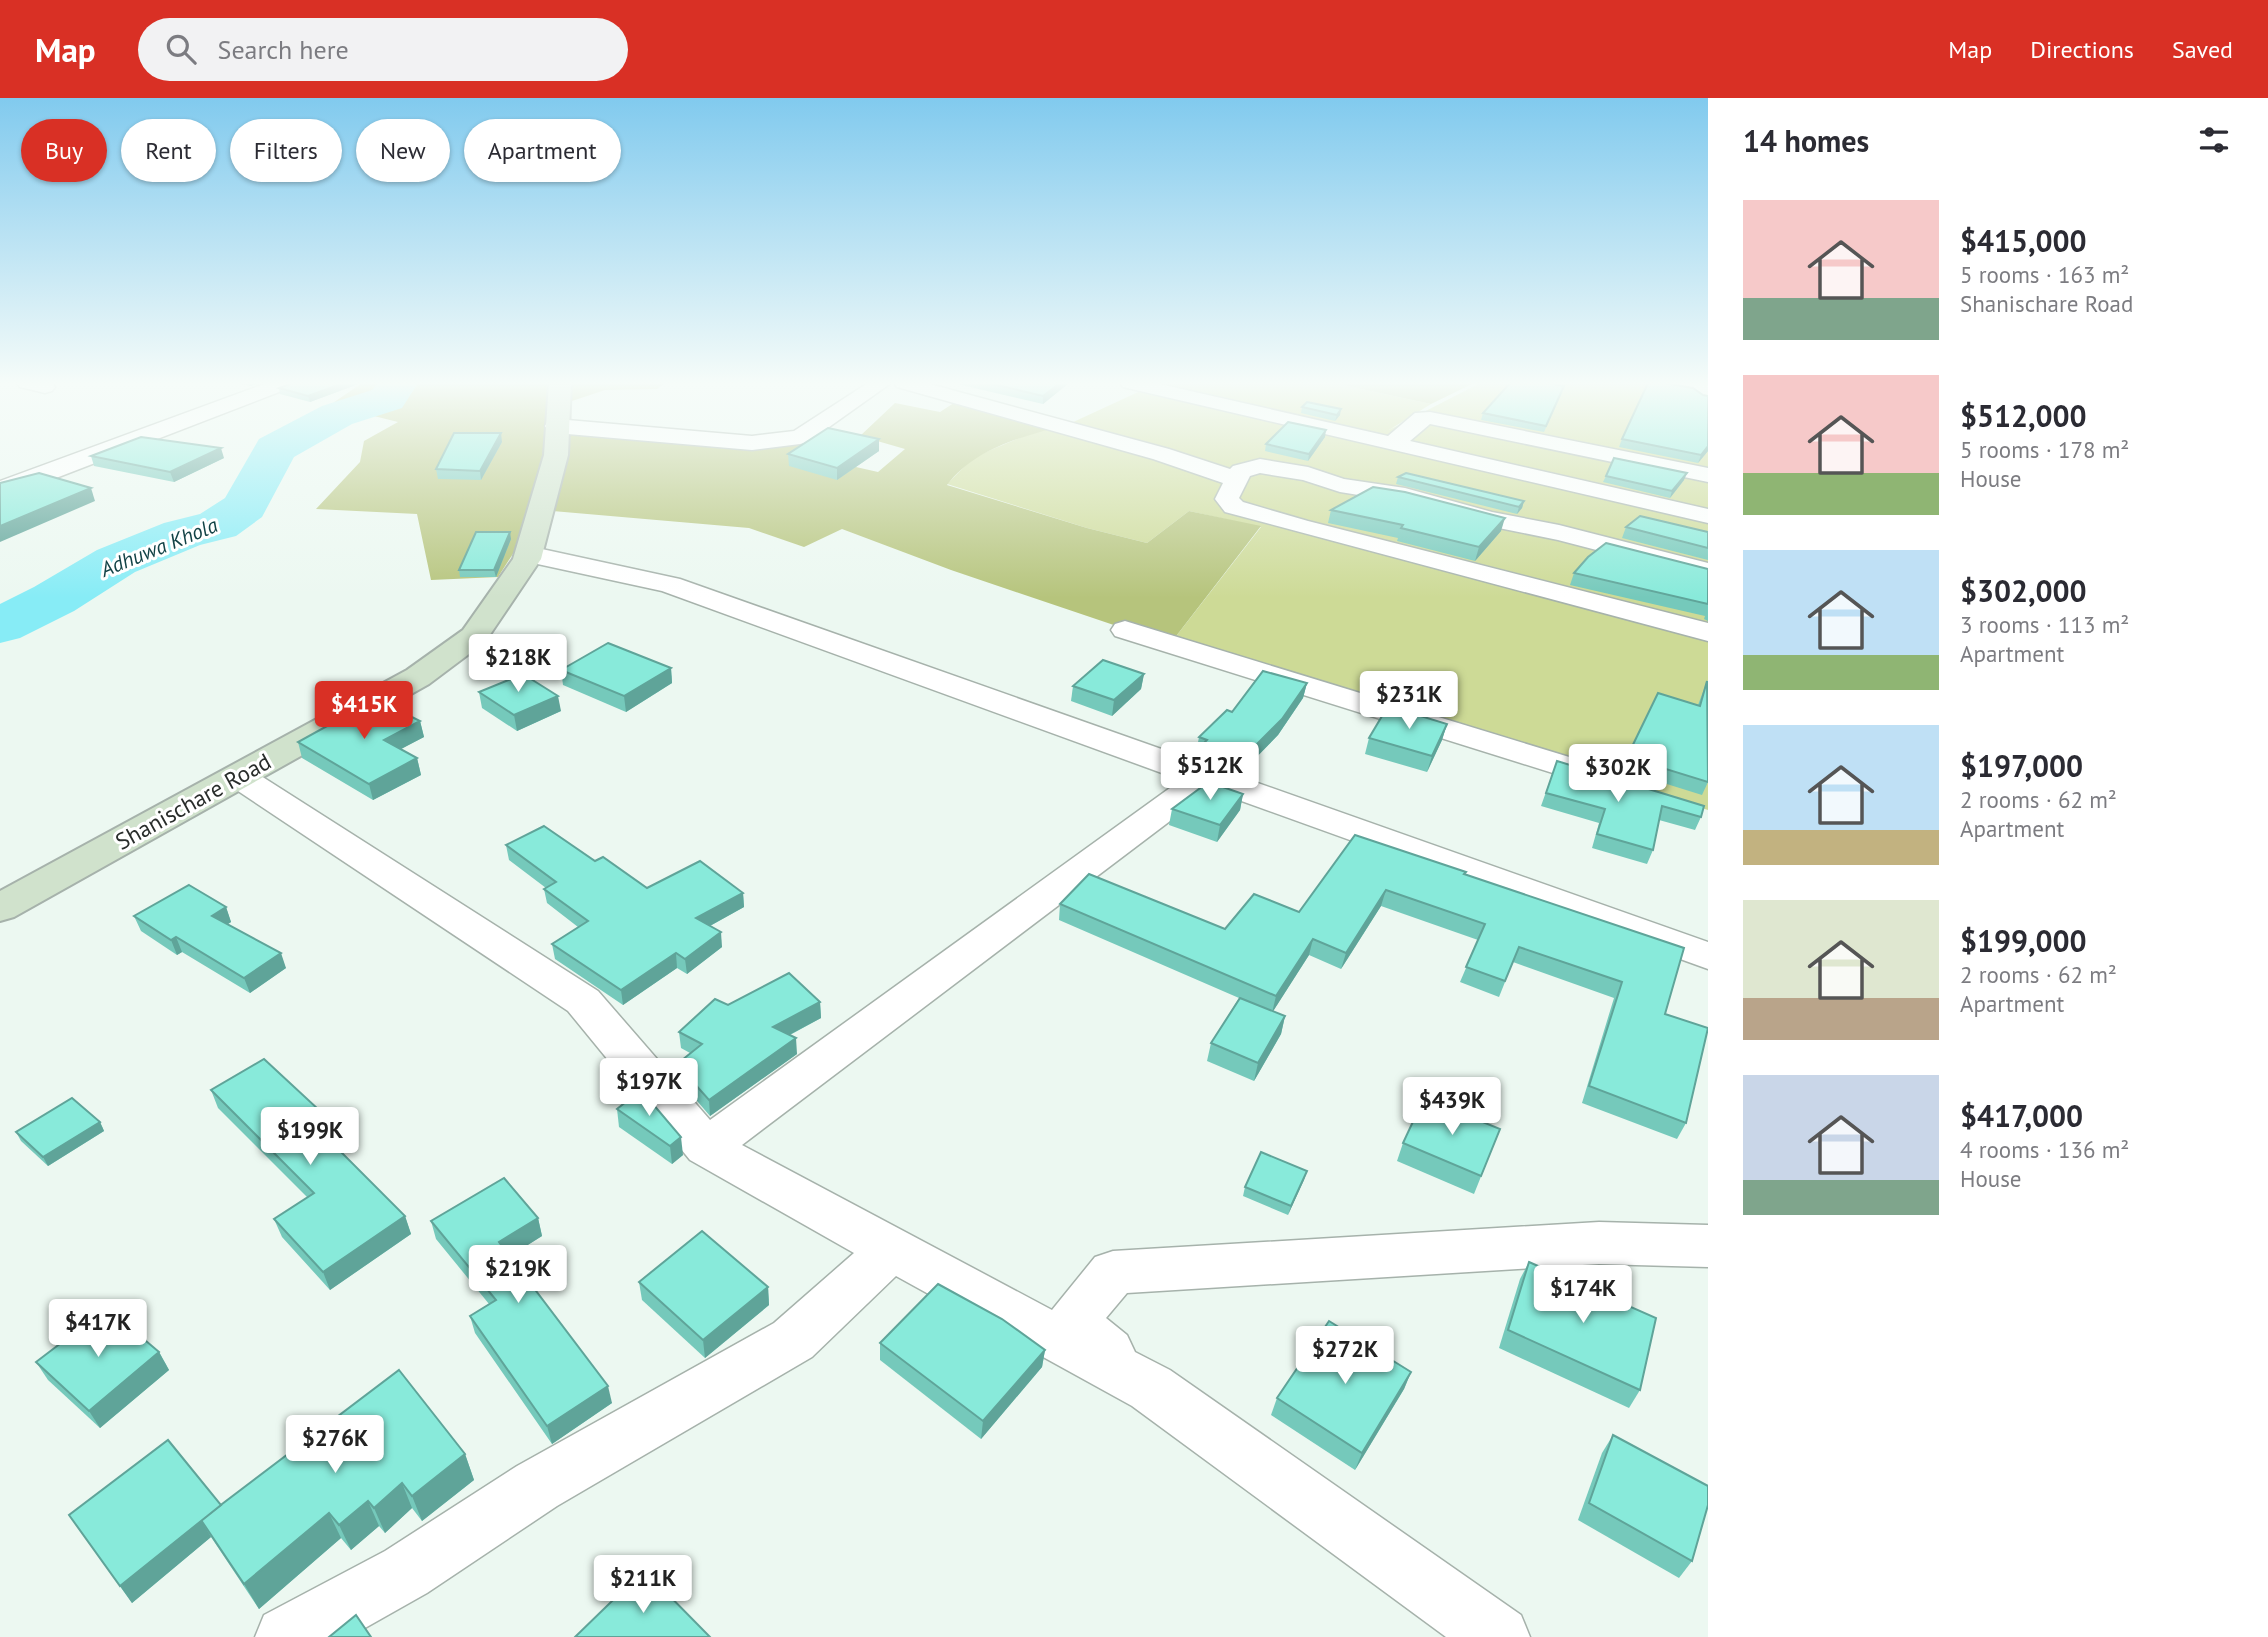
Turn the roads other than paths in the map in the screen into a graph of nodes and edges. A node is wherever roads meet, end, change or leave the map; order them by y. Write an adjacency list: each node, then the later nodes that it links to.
1 (96, 455): 8 (street)
2 (556, 455): 10 (street, Shanischare Road)
3 (1163, 455): 7 (street)
4 (1435, 455): 9 (street)
5 (1610, 455): 6 (street)
6 (1708, 475)
7 (1236, 479): 11 (street); 13 (street)
8 (0, 489)
9 (1708, 516)
10 (528, 554): 14 (street, Shanischare Road); 15 (street)
11 (1708, 570)
12 (1125, 630): 16 (street)
13 (1708, 632)
14 (238, 776): 17 (street, Shanischare Road); 19 (street)
15 (1208, 776): 18 (street); 19 (street)
16 (1629, 786)
17 (0, 908)
18 (1708, 956)
19 (706, 1147): 21 (street)
20 (1708, 1246): 22 (street)
21 (892, 1250): 22 (street); 23 (street)
22 (1152, 1388): 24 (street)
23 (286, 1637)
24 (1499, 1637)

